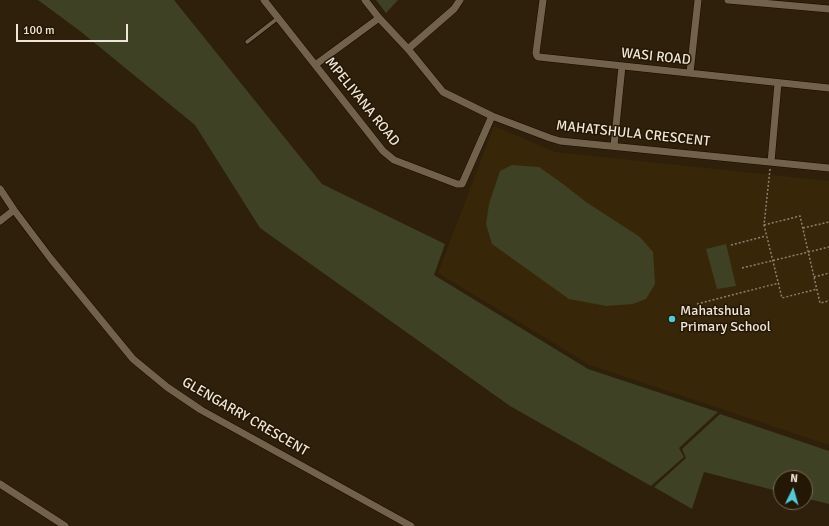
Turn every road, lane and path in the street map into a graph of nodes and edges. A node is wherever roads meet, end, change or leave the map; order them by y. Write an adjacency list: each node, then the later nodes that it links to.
1 (264, 0): 9 (street, MPELIYANA ROAD)
2 (365, 0): 10 (street, MAHATSHULA CRESCENT)
3 (460, 0): 12 (street)
4 (543, 0): 14 (street, WASI ROAD)
5 (698, 0): 15 (street)
6 (728, 0): 7 (street)
7 (785, 3): 8 (street)
8 (829, 9)
9 (278, 18): 11 (lane); 13 (street, MPELIYANA ROAD)
10 (379, 18): 12 (street, MAHATSHULA CRESCENT); 13 (street)
11 (247, 42)
12 (408, 49): 18 (street, MAHATSHULA CRESCENT)
13 (315, 65): 18 (street, MPELIYANA ROAD)
14 (622, 66): 15 (street, WASI ROAD); 19 (street)
15 (690, 73): 16 (street, WASI ROAD)
16 (778, 83): 17 (street, WASI ROAD); 20 (street)
17 (829, 88)
18 (492, 116): 19 (street, MAHATSHULA CRESCENT)
19 (614, 146): 20 (street, MAHATSHULA CRESCENT)
20 (771, 162): 21 (street, MAHATSHULA CRESCENT); 26 (path)
21 (829, 168)
22 (0, 189): 23 (street, GLENGARRY CRESCENT)
23 (14, 210): 24 (street); 42 (street, GLENGARRY CRESCENT)
24 (0, 221)
25 (829, 222): 27 (path)
26 (764, 225): 27 (path); 28 (path)
27 (803, 228): 31 (path)
28 (767, 236): 29 (path); 32 (path)
29 (731, 245)
30 (829, 247): 31 (path)
31 (808, 252): 32 (path); 35 (path)
32 (773, 261): 33 (path); 36 (path)
33 (742, 268)
34 (829, 273): 35 (path)
35 (814, 277): 37 (path)
36 (778, 283): 37 (path); 39 (path)
37 (817, 289): 38 (path)
38 (829, 301)
39 (697, 304)
40 (0, 484): 41 (street)
41 (65, 526)
42 (410, 526)

